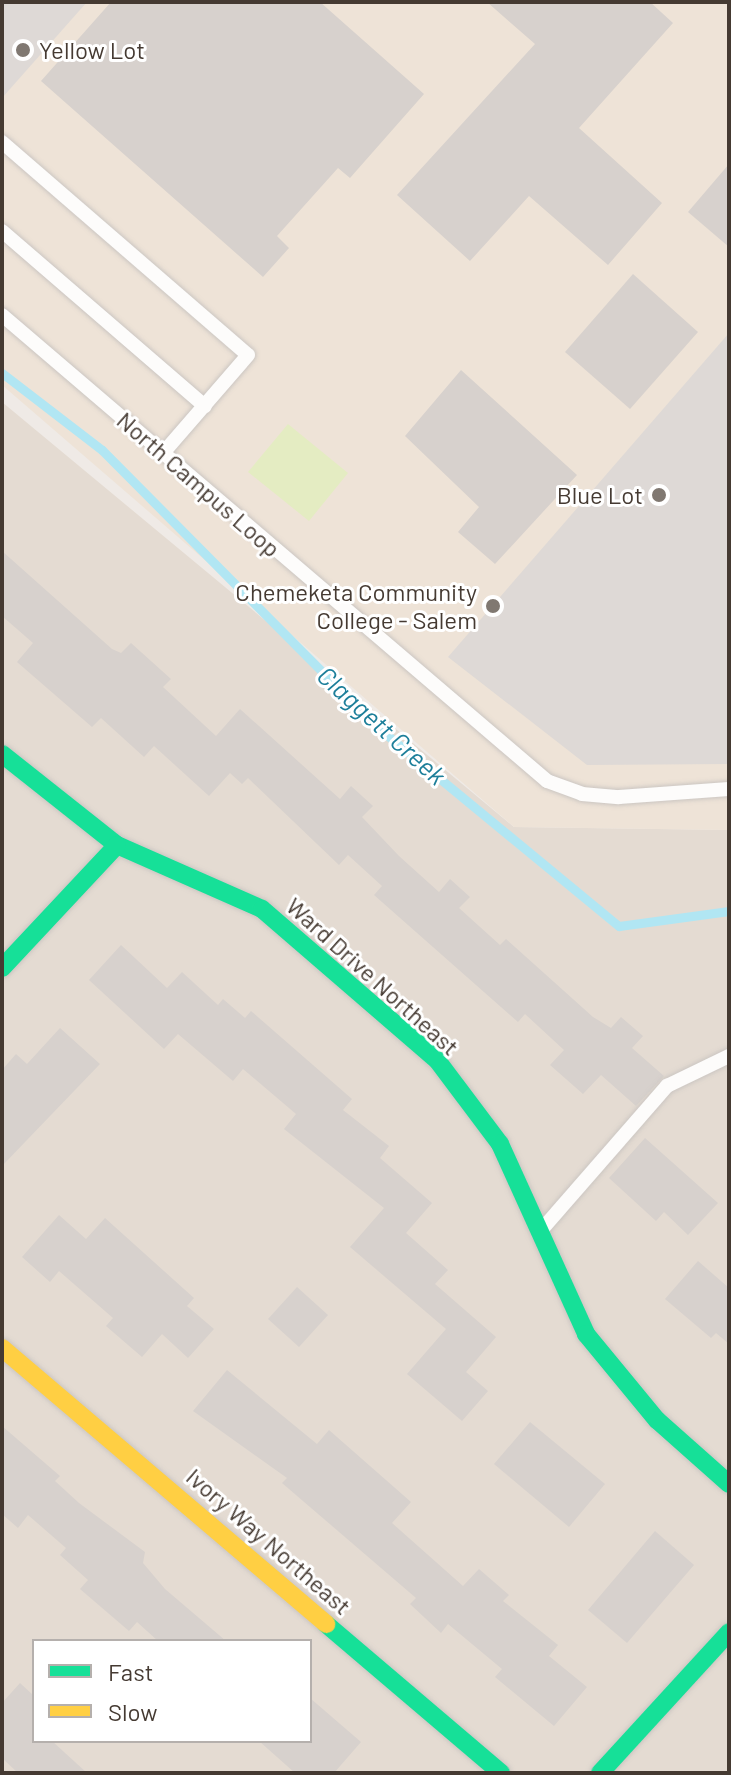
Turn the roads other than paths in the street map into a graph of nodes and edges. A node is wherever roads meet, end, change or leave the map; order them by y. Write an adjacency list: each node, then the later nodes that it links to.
1 (2, 142): 4 (lane)
2 (2, 231): 4 (lane)
3 (2, 315): 5 (lane, North Campus Loop)
4 (205, 406): 5 (lane)
5 (164, 452): 7 (lane, North Campus Loop)
6 (2, 754): 8 (street, Ward Drive Northeast)
7 (729, 789)
8 (117, 845): 9 (street); 11 (street, Ward Drive Northeast)
9 (2, 968)
10 (729, 1056): 11 (lane)
11 (540, 1231): 13 (street, Ward Drive Northeast)
12 (2, 1348): 15 (street, Ivory Way Northeast)
13 (729, 1484)
14 (729, 1632): 16 (street)
15 (501, 1773)
16 (600, 1773)

